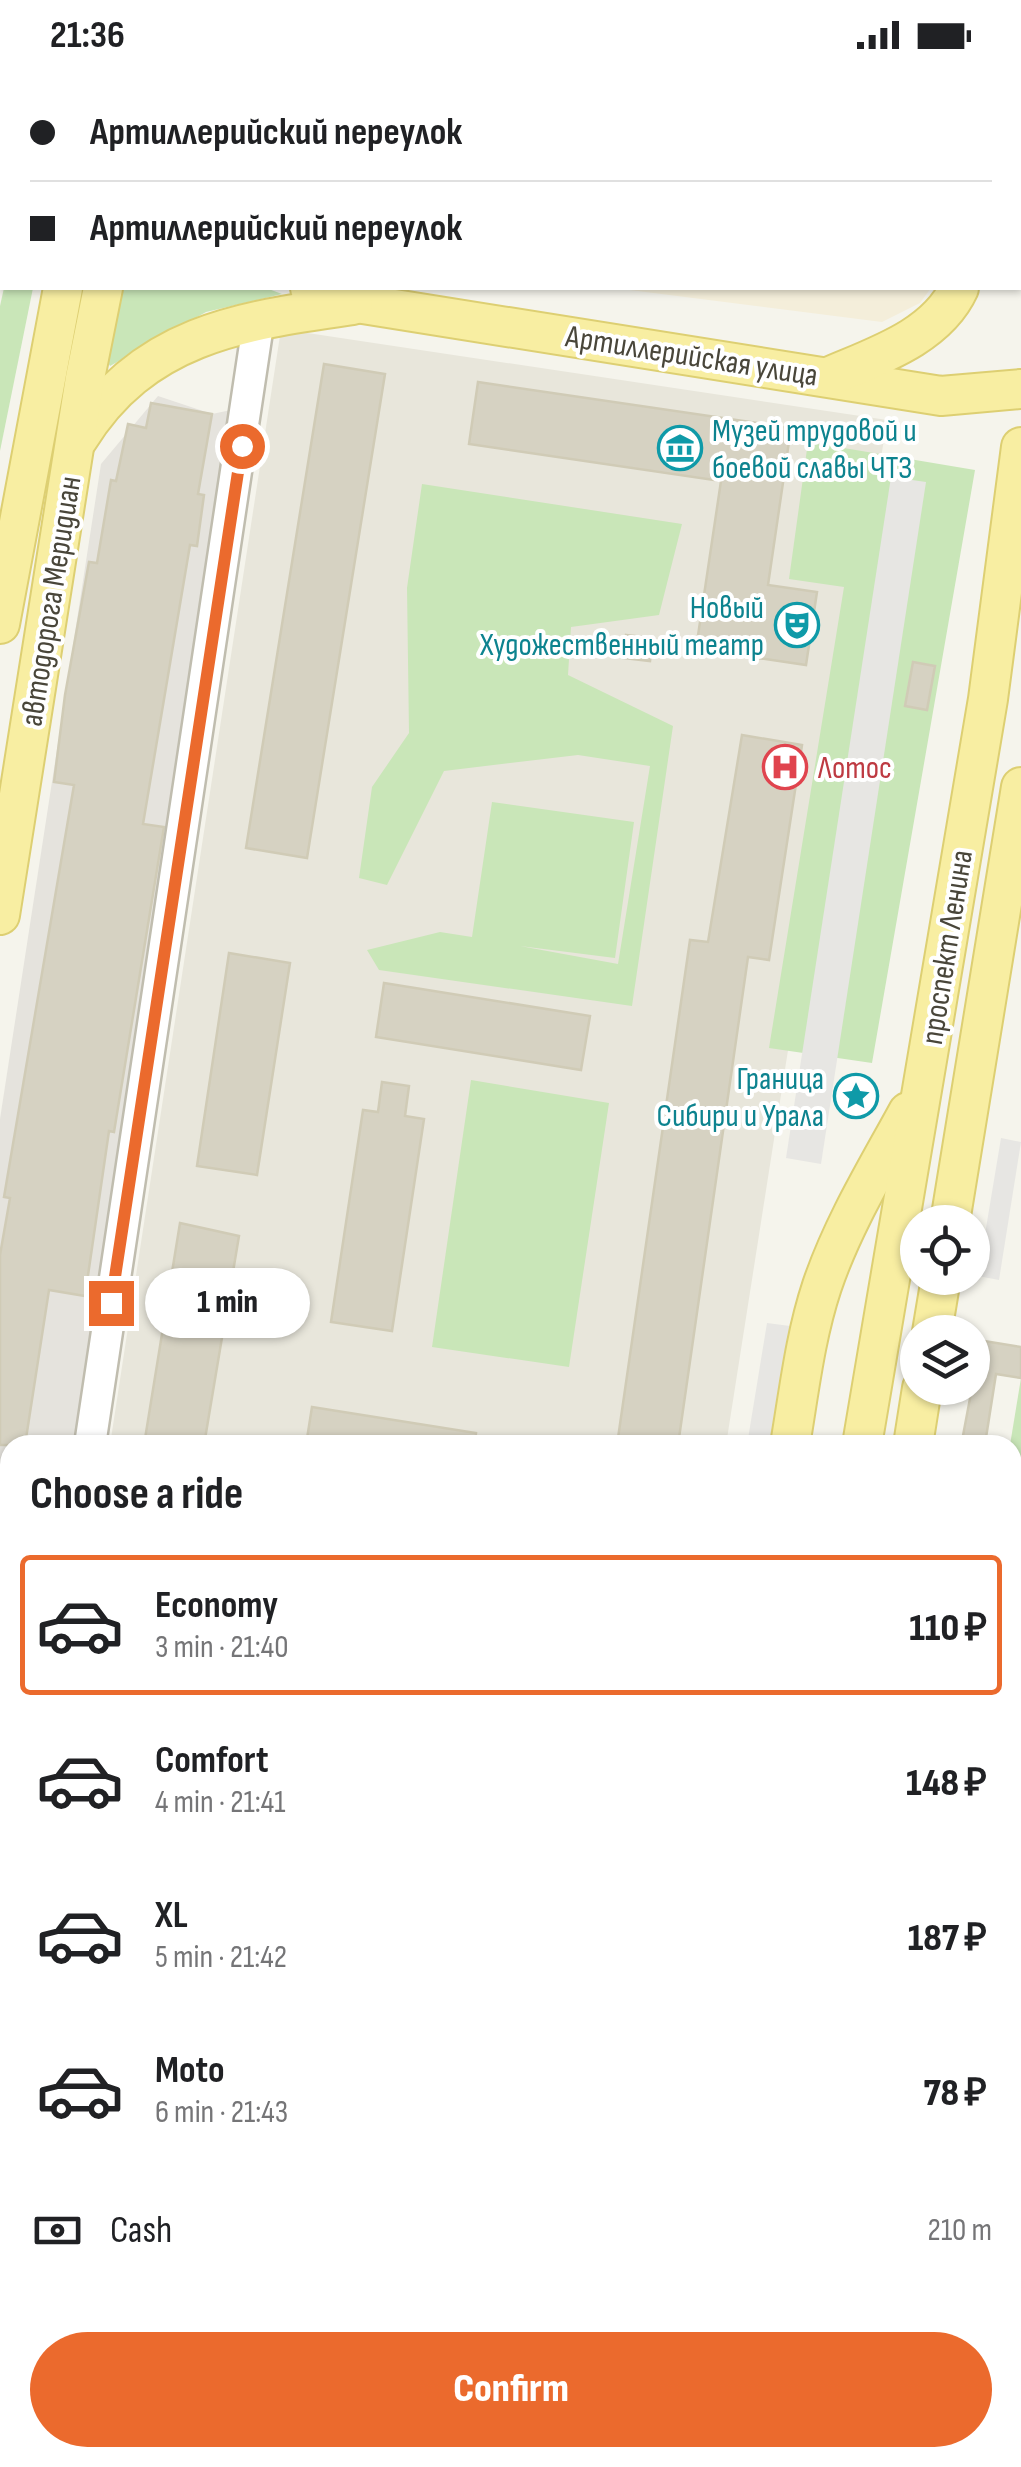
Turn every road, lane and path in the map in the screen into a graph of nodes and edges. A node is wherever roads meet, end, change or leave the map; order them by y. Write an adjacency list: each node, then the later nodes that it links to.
1 (63, 290): 11 (main road, автодорога Меридиан)
2 (104, 290): 9 (main road, автодорога Меридиан)
3 (317, 290): 5 (main road, Артиллерийская улица)
4 (957, 290): 7 (main road)
5 (363, 304): 6 (main road, Артиллерийская улица); 7 (main road, Артиллерийская улица)
6 (259, 318): 9 (main road, Артиллерийская улица); 17 (street)
7 (827, 377): 8 (main road, Артиллерийская улица)
8 (1021, 390)
9 (74, 445): 13 (main road, автодорога Меридиан)
10 (1021, 447): 14 (main road, проспект Ленина)
11 (0, 624)
12 (1021, 787): 15 (main road, проспект Ленина)
13 (0, 915)
14 (923, 1084): 18 (main road); 19 (main road, проспект Ленина)
15 (953, 1205)
16 (919, 1405): 20 (main road)
17 (91, 1435)
18 (792, 1435)
19 (864, 1435)
20 (915, 1435)

